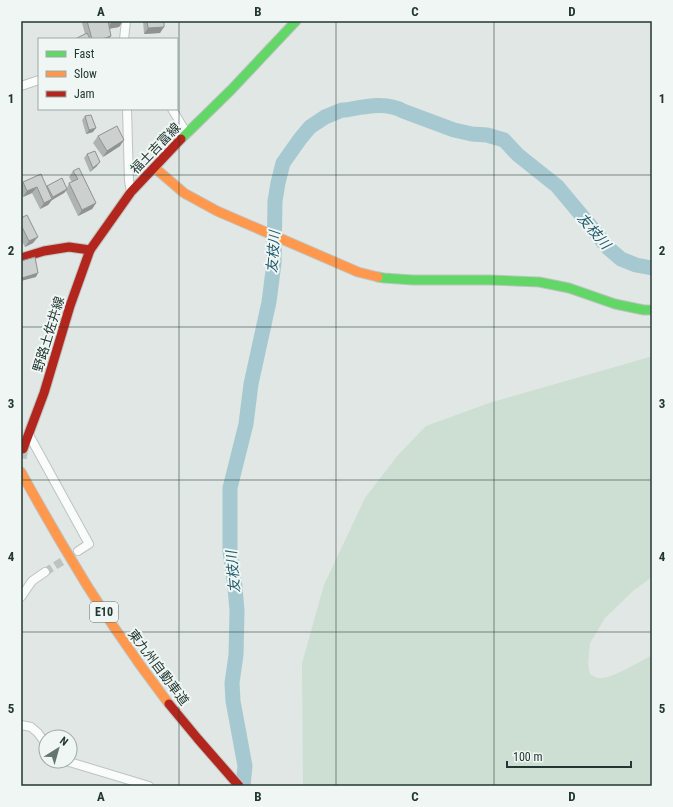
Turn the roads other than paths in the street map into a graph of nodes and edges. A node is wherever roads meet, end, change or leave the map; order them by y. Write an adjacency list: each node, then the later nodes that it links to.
1 (126, 21): 3 (street)
2 (296, 21): 8 (main road, 福土吉富線)
3 (124, 38)
4 (38, 80): 5 (street)
5 (21, 86)
6 (127, 110): 10 (street)
7 (173, 110): 8 (street)
8 (187, 134): 9 (main road, 福土吉富線)
9 (155, 168): 10 (main road, 福土吉富線); 13 (main road)
10 (131, 192): 11 (main road, 福土吉富線)
11 (90, 250): 12 (main road); 14 (main road, 野路土佐井線)
12 (21, 258)
13 (652, 310)
14 (29, 434): 15 (main road, 野路土佐井線); 17 (street)
15 (23, 449)
16 (21, 472): 24 (main road, 東九州自動車道 / E10)
17 (78, 551)
18 (45, 572): 19 (street)
19 (21, 597)
20 (21, 725): 21 (street)
21 (38, 733)
22 (78, 765): 23 (street)
23 (149, 786)
24 (239, 786)

